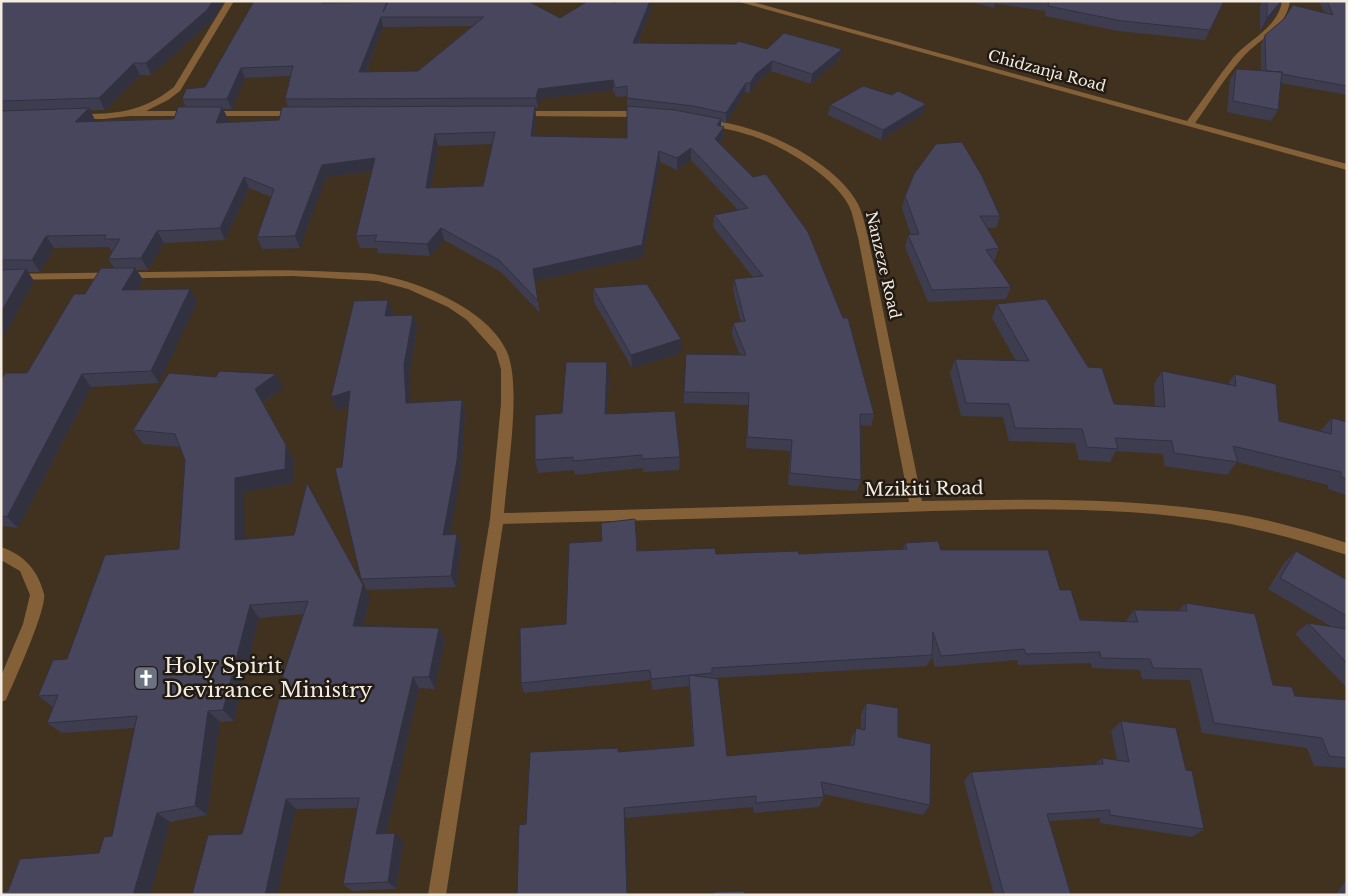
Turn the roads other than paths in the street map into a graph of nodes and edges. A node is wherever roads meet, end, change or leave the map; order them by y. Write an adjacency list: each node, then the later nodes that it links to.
1 (230, 1): 5 (street)
2 (740, 1): 10 (street, Chidzanja Road)
3 (1286, 1): 10 (street)
4 (510, 113): 7 (street)
5 (132, 114): 6 (street); 8 (street)
6 (312, 114)
7 (654, 114)
8 (68, 117)
9 (693, 119): 13 (street, Nanzeze Road)
10 (1189, 124): 11 (street, Chidzanja Road)
11 (1347, 167)
12 (1, 277): 14 (street)
13 (916, 507): 14 (street, Mzikiti Road); 15 (street, Mzikiti Road)
14 (497, 518): 18 (street)
15 (1347, 549)
16 (1, 553): 17 (street)
17 (1, 695)
18 (437, 895)

